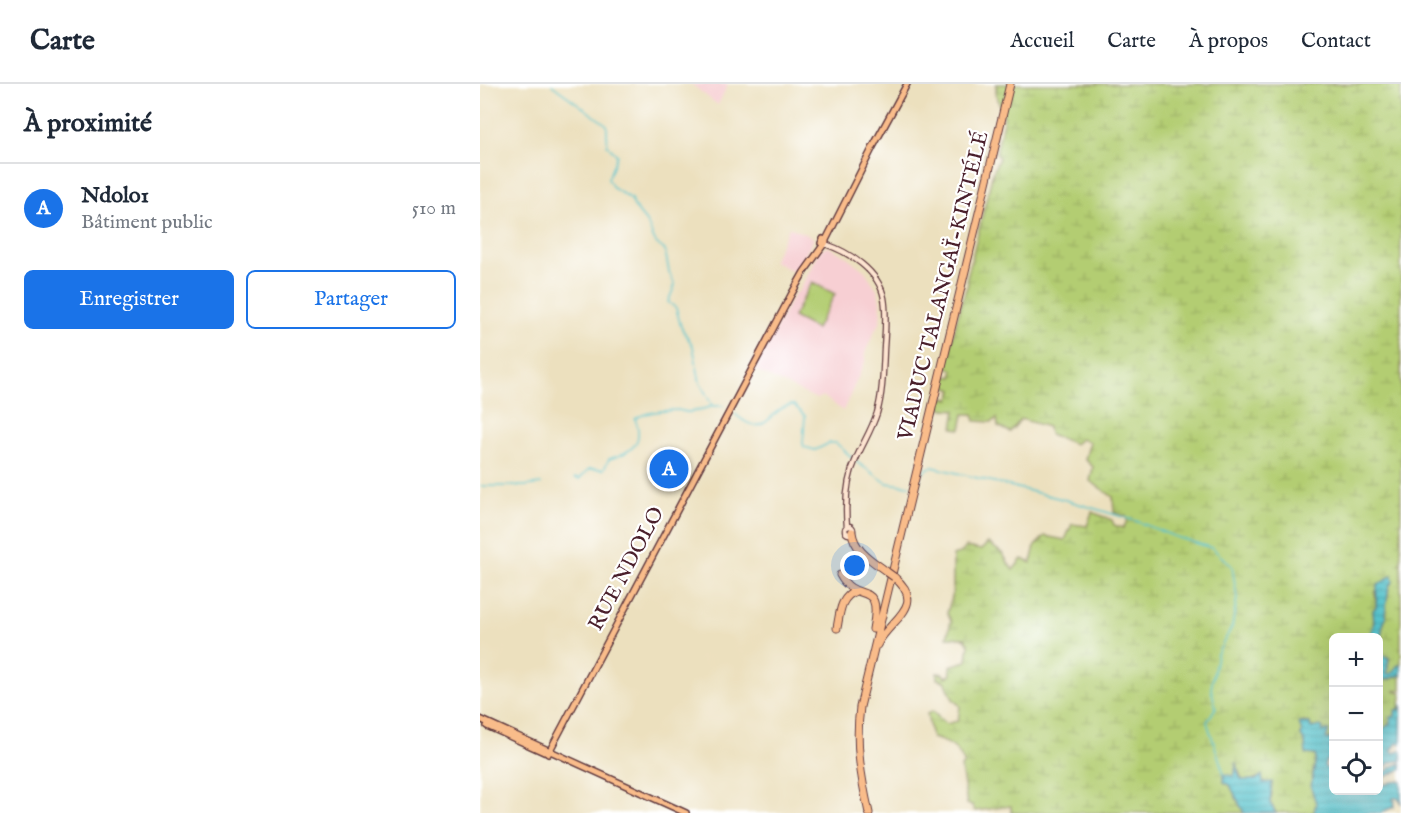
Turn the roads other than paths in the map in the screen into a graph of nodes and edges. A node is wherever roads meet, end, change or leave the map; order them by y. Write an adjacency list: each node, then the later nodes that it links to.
1 (907, 84): 3 (main road, RUE NDOLO)
2 (1008, 84): 4 (highway, VIADUC TALANGAÏ-KINTÉLÉ)
3 (824, 242): 5 (street); 12 (main road, RUE NDOLO)
4 (909, 495): 9 (highway); 10 (highway)
5 (850, 530): 10 (highway, bridge)
6 (840, 575): 7 (highway)
7 (856, 591): 8 (highway); 9 (highway)
8 (837, 628)
9 (873, 629): 15 (highway)
10 (867, 676): 15 (highway)
11 (480, 720): 12 (main road)
12 (549, 752): 13 (main road); 14 (main road)
13 (679, 813)
14 (686, 813)
15 (867, 813)

